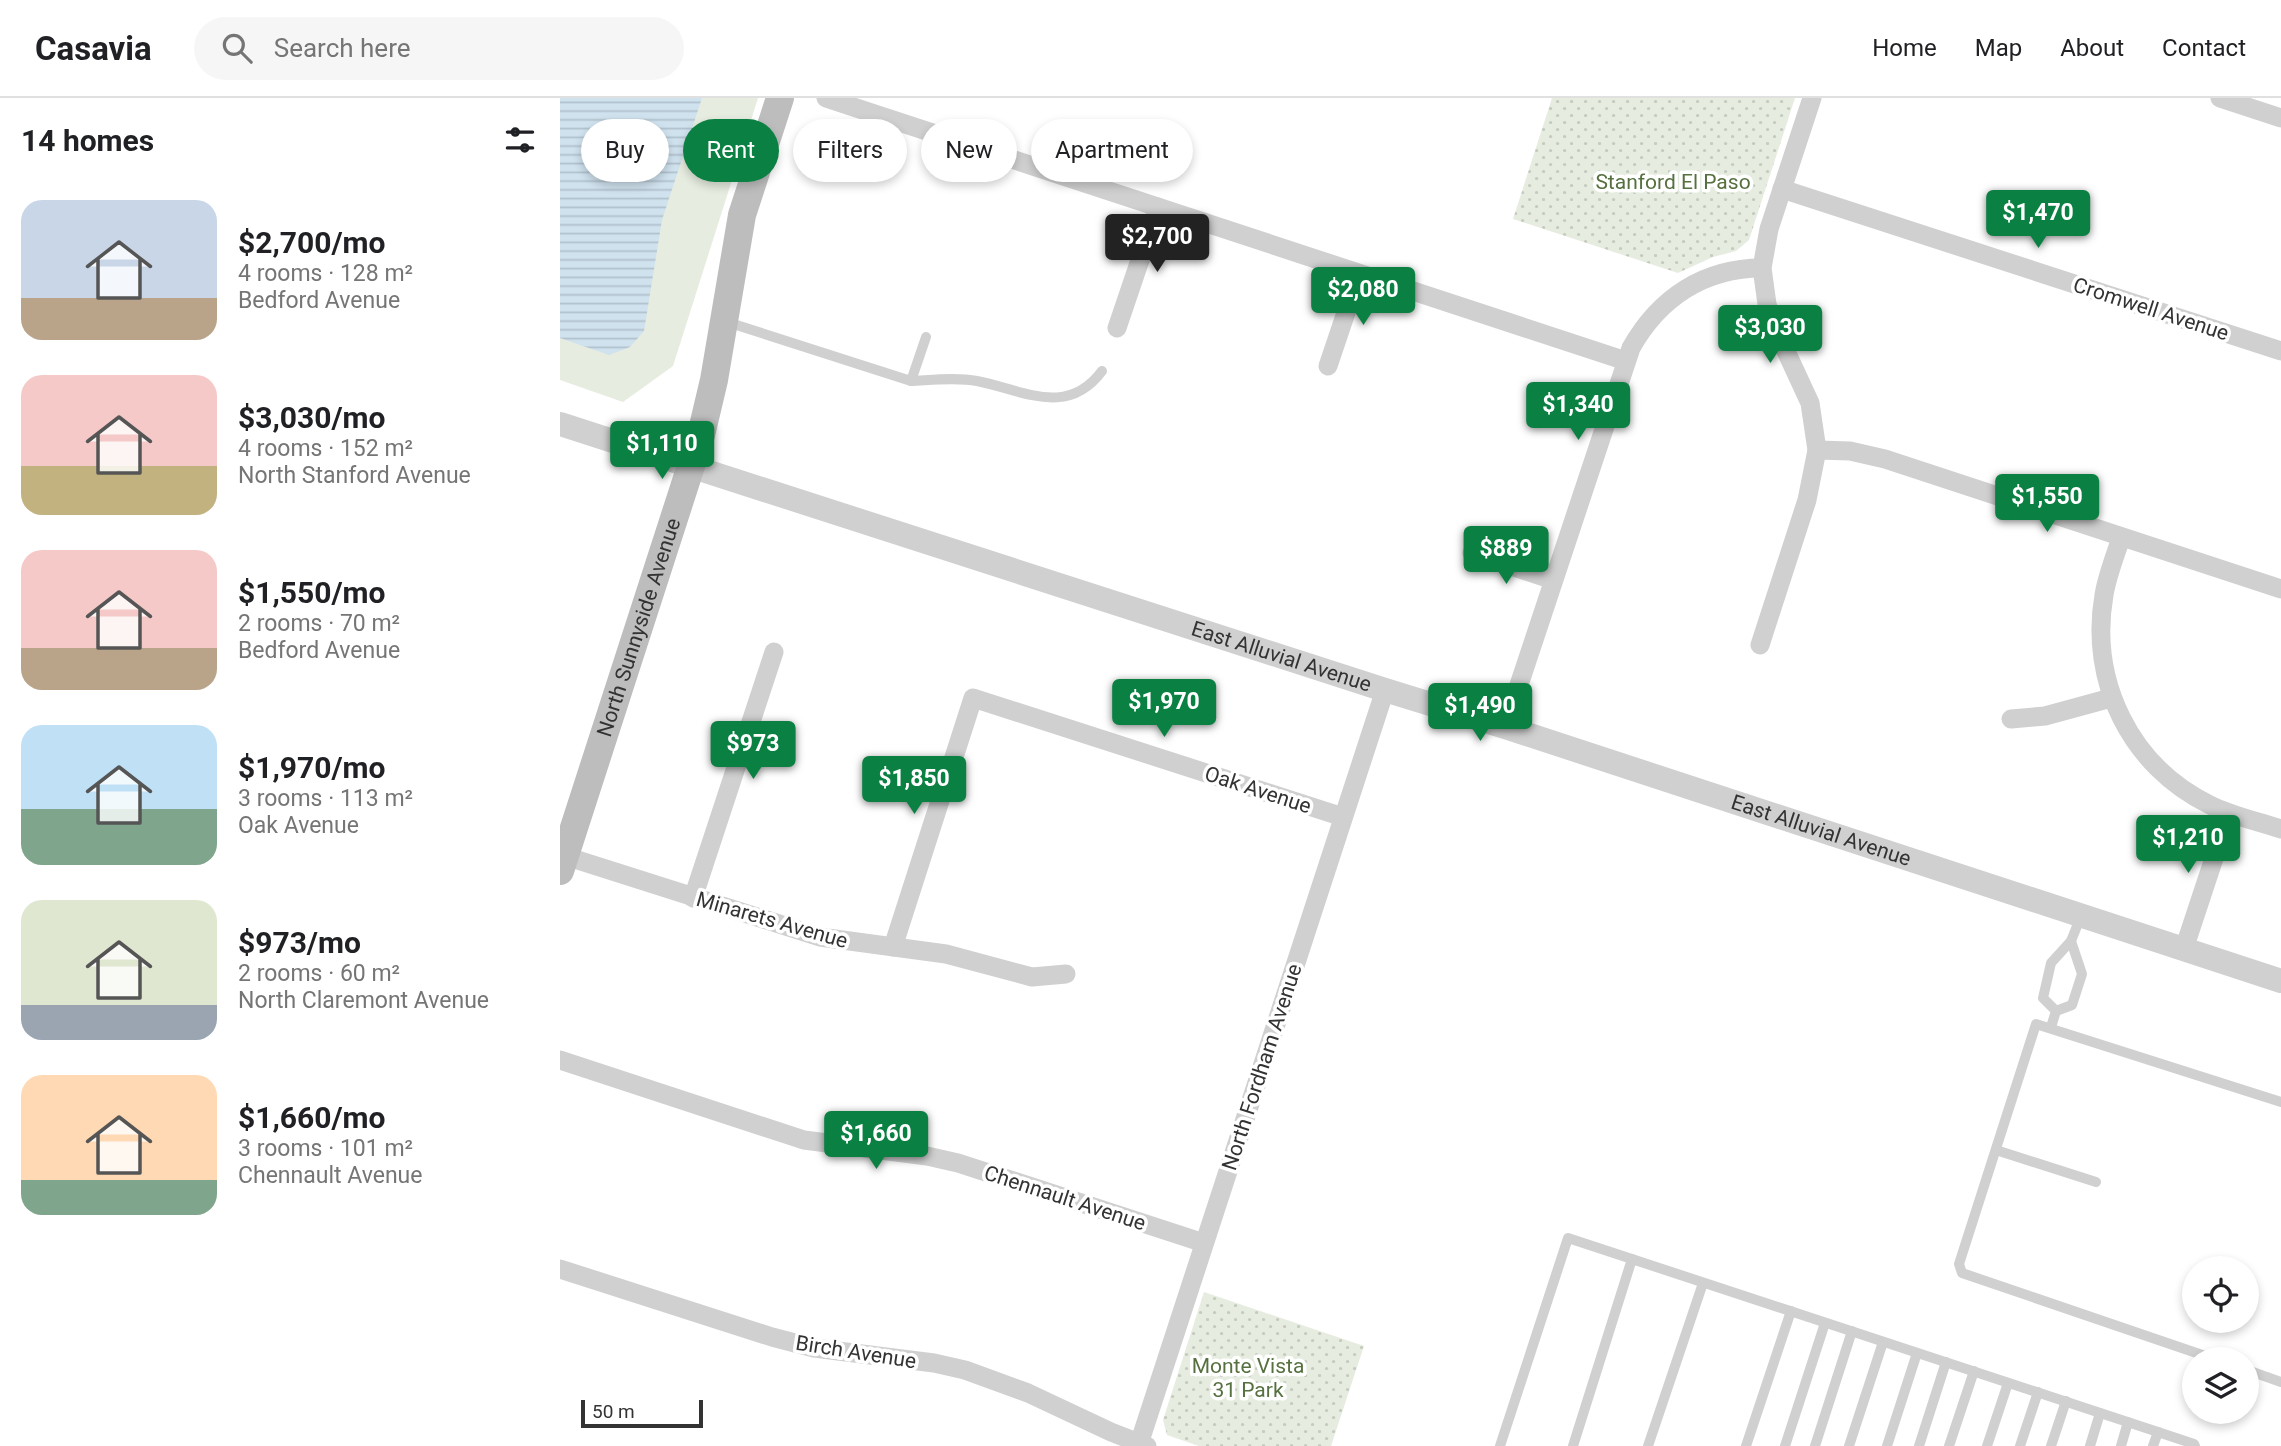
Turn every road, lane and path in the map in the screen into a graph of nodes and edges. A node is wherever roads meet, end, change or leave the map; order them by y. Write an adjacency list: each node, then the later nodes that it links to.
1 (780, 98): 10 (main road, North Sunnyside Avenue)
2 (826, 98): 7 (street)
3 (1812, 98): 6 (street)
4 (2220, 98): 5 (street)
5 (2281, 118)
6 (1782, 188): 8 (street); 13 (street, Cromwell Avenue)
7 (1158, 207): 9 (street); 11 (street)
8 (1762, 268): 14 (street); 19 (street)
9 (1359, 274): 14 (street); 15 (street)
10 (723, 321): 17 (lane); 20 (main road, North Sunnyside Avenue)
11 (1117, 328)
12 (926, 337): 17 (lane)
13 (2281, 351)
14 (1626, 361): 23 (street)
15 (1328, 366)
16 (1102, 370): 17 (lane)
17 (911, 381)
18 (560, 424): 20 (street, East Alluvial Avenue)
19 (1817, 450): 21 (street); 25 (street)
20 (692, 466): 27 (street, East Alluvial Avenue); 34 (main road, North Sunnyside Avenue)
21 (2121, 538): 24 (street); 28 (street)
22 (1472, 554): 23 (street)
23 (1553, 580): 30 (street)
24 (2281, 589)
25 (1760, 645)
26 (774, 652): 35 (street)
27 (1385, 690): 30 (street, East Alluvial Avenue); 32 (street, North Fordham Avenue)
28 (2111, 698): 29 (street); 31 (street)
29 (2011, 719)
30 (1505, 727): 36 (street, East Alluvial Avenue)
31 (2229, 813): 33 (street); 39 (street)
32 (1343, 817): 38 (street, Oak Avenue); 48 (street, North Fordham Avenue)
33 (2281, 829)
34 (563, 863): 35 (street, Minarets Avenue)
35 (693, 898): 38 (street, Minarets Avenue)
36 (2081, 916): 37 (lane); 39 (street, East Alluvial Avenue)
37 (2071, 941): 42 (lane); 42 (lane)
38 (893, 947): 40 (street, Minarets Avenue)
39 (2184, 949): 41 (street, East Alluvial Avenue)
40 (1066, 974)
41 (2281, 981)
42 (2056, 1011): 43 (lane)
43 (2051, 1027): 45 (lane); 46 (lane)
44 (560, 1060): 48 (street, Chennault Avenue)
45 (2281, 1102)
46 (1996, 1150): 47 (lane); 56 (lane)
47 (2096, 1182)
48 (1204, 1243): 68 (street, North Fordham Avenue)
49 (1632, 1259): 51 (lane); 69 (lane); 70 (lane)
50 (560, 1269): 68 (street, Birch Avenue)
51 (1703, 1283): 52 (lane); 71 (lane)
52 (1791, 1311): 53 (lane); 72 (lane)
53 (1825, 1322): 54 (lane); 73 (lane)
54 (1852, 1331): 55 (lane); 74 (lane)
55 (1882, 1342): 57 (lane); 75 (lane)
56 (2182, 1348)
57 (1917, 1353): 58 (lane); 76 (lane)
58 (1946, 1362): 59 (lane); 77 (lane)
59 (1974, 1371): 61 (lane); 78 (lane)
60 (2259, 1374): 62 (lane)
61 (2008, 1382): 63 (lane); 79 (lane)
62 (2281, 1382)
63 (2038, 1392): 64 (lane); 80 (lane)
64 (2066, 1401): 65 (lane); 81 (lane)
65 (2100, 1413): 66 (lane); 82 (lane)
66 (2128, 1422): 67 (lane); 83 (lane)
67 (2158, 1432): 84 (lane); 85 (lane)
68 (1143, 1445)
69 (1500, 1446)
70 (1573, 1446)
71 (1648, 1446)
72 (1746, 1446)
73 (1785, 1446)
74 (1815, 1446)
75 (1849, 1446)
76 (1887, 1446)
77 (1919, 1446)
78 (1949, 1446)
79 (1987, 1446)
80 (2020, 1446)
81 (2051, 1446)
82 (2090, 1446)
83 (2120, 1446)
84 (2153, 1446)
85 (2195, 1446)

